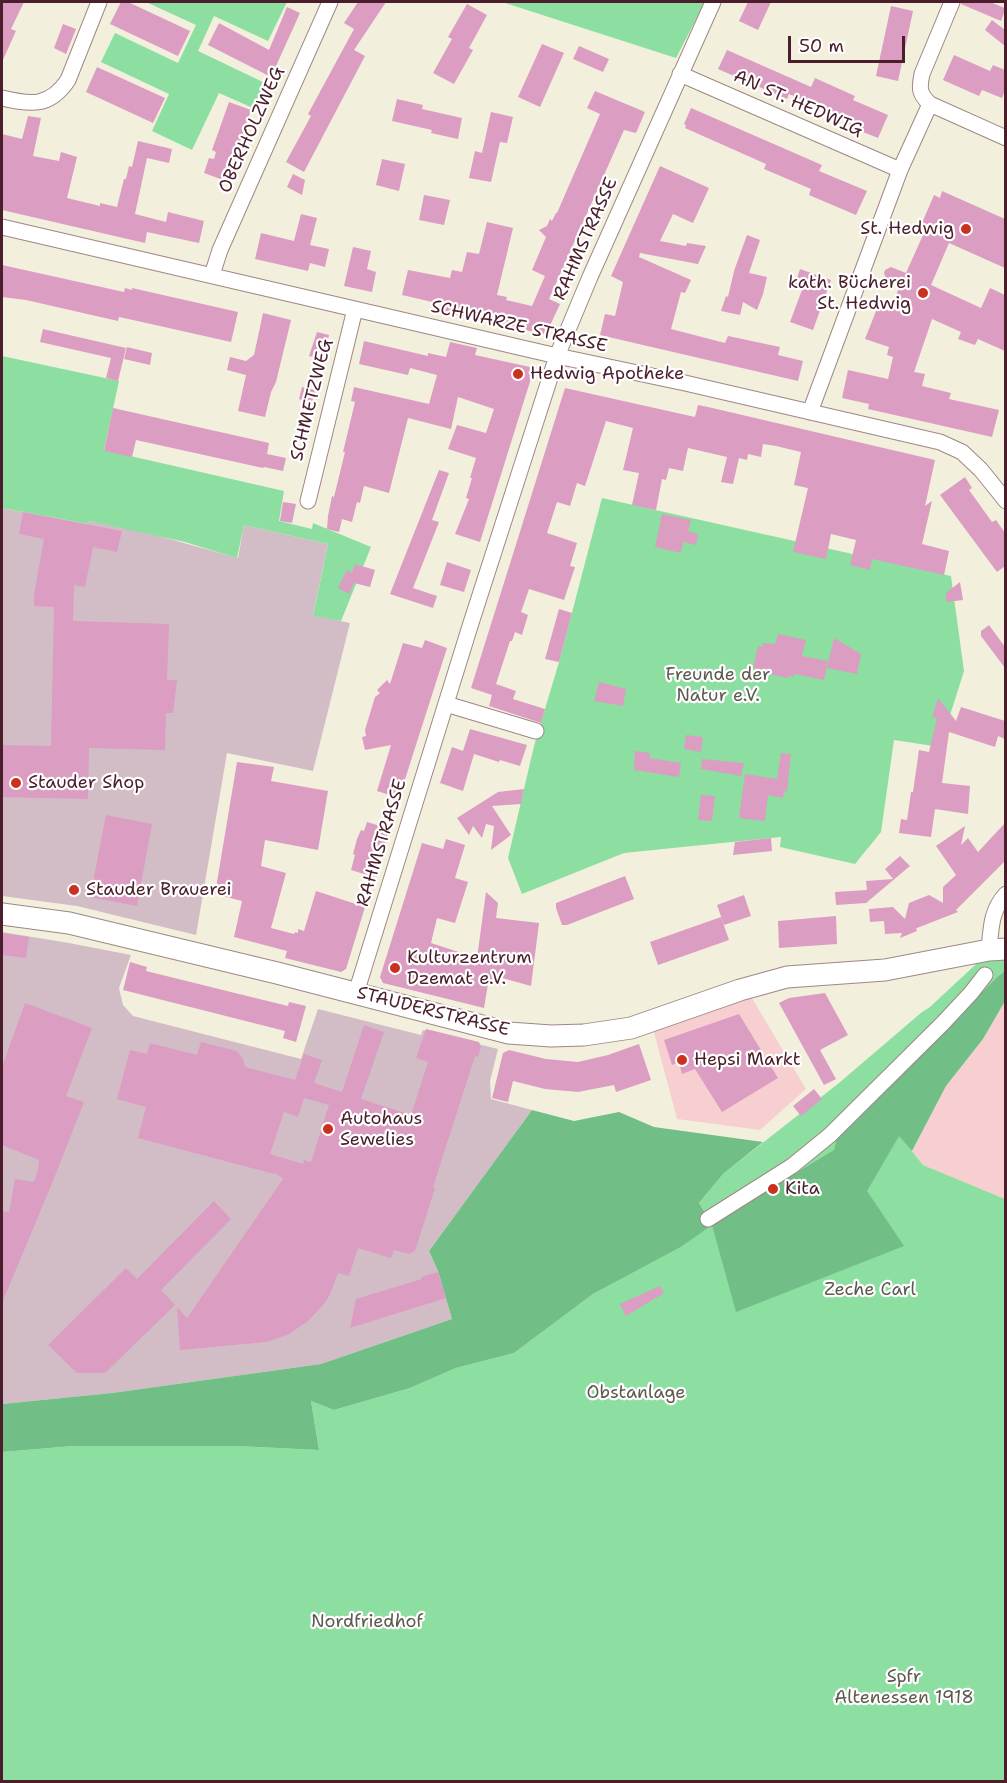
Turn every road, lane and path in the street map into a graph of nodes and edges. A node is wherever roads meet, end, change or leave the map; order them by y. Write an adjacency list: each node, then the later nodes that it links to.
1 (99, 2): 6 (street)
2 (330, 2): 11 (street, OBERHOLZWEG)
3 (713, 2): 5 (street, RAHMSTRASSE)
4 (952, 2): 7 (street)
5 (680, 74): 9 (street, AN ST. HEDWIG); 13 (street, RAHMSTRASSE)
6 (2, 98)
7 (930, 104): 8 (street); 9 (street)
8 (1005, 137)
9 (900, 170): 14 (street)
10 (2, 227): 11 (street, SCHWARZE STRASSE)
11 (212, 275): 12 (street, SCHWARZE STRASSE)
12 (355, 309): 13 (street, SCHWARZE STRASSE); 15 (street, SCHMETZWEG)
13 (556, 356): 14 (street, SCHWARZE STRASSE); 17 (street, RAHMSTRASSE)
14 (810, 412): 16 (street, SCHWARZE STRASSE)
15 (308, 501)
16 (1005, 501)
17 (446, 704): 18 (street); 23 (street, RAHMSTRASSE)
18 (536, 731)
19 (1005, 894): 21 (street)
20 (2, 914): 23 (main road, STAUDERSTRASSE)
21 (997, 949): 23 (main road, STAUDERSTRASSE)
22 (985, 975): 24 (street)
23 (356, 993)
24 (708, 1220)

